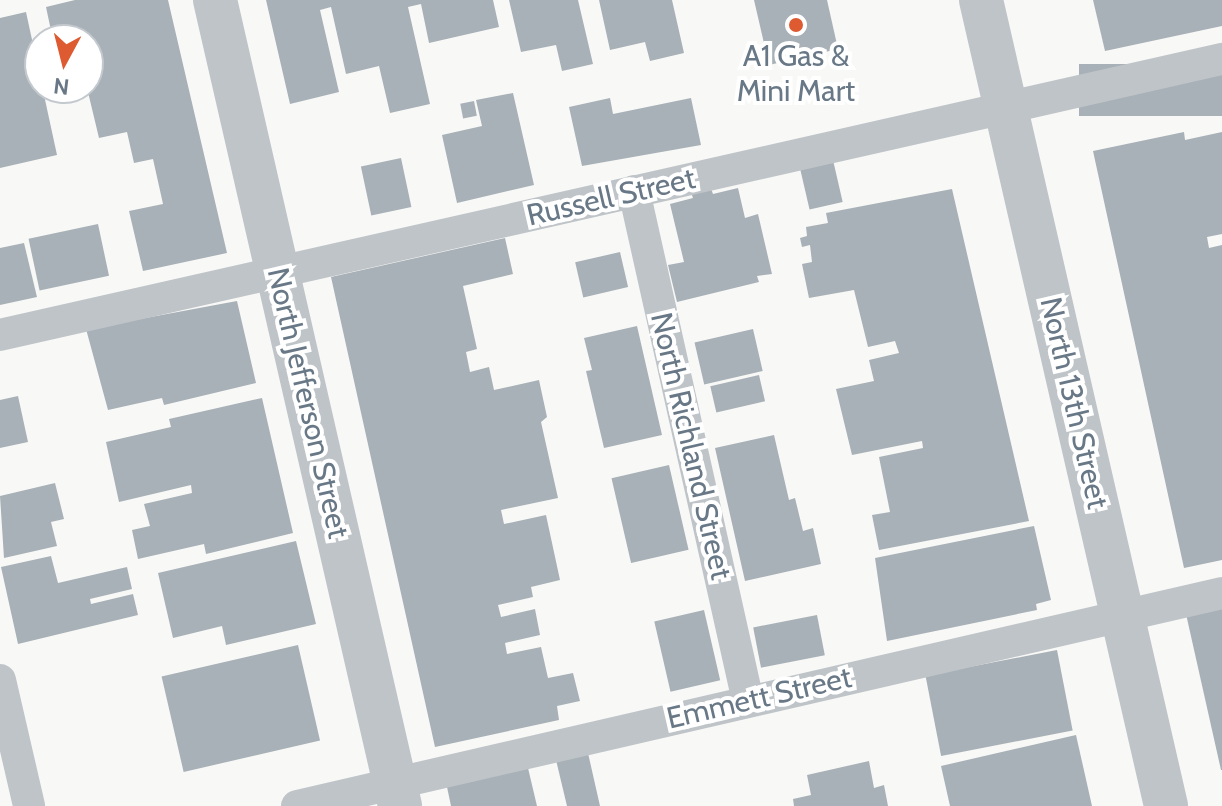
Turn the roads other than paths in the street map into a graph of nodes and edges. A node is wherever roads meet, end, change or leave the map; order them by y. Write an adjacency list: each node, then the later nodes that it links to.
1 (215, 0): 6 (street, North Jefferson Street)
2 (981, 0): 4 (street, North 13th Street)
3 (1222, 59): 4 (lane, Russell Street)
4 (1006, 107): 5 (lane, Russell Street); 9 (street, North 13th Street)
5 (634, 191): 6 (lane, Russell Street); 11 (lane, North Richland Street)
6 (278, 274): 7 (lane, Russell Street); 12 (street, North Jefferson Street)
7 (0, 335)
8 (1222, 593): 9 (lane, Emmett Street)
9 (1123, 617): 11 (lane, Emmett Street); 15 (street, North 13th Street)
10 (0, 680): 13 (lane)
11 (748, 701): 12 (lane, Emmett Street)
12 (398, 794): 14 (lane, Emmett Street)
13 (29, 806)
14 (297, 806)
15 (1166, 806)

